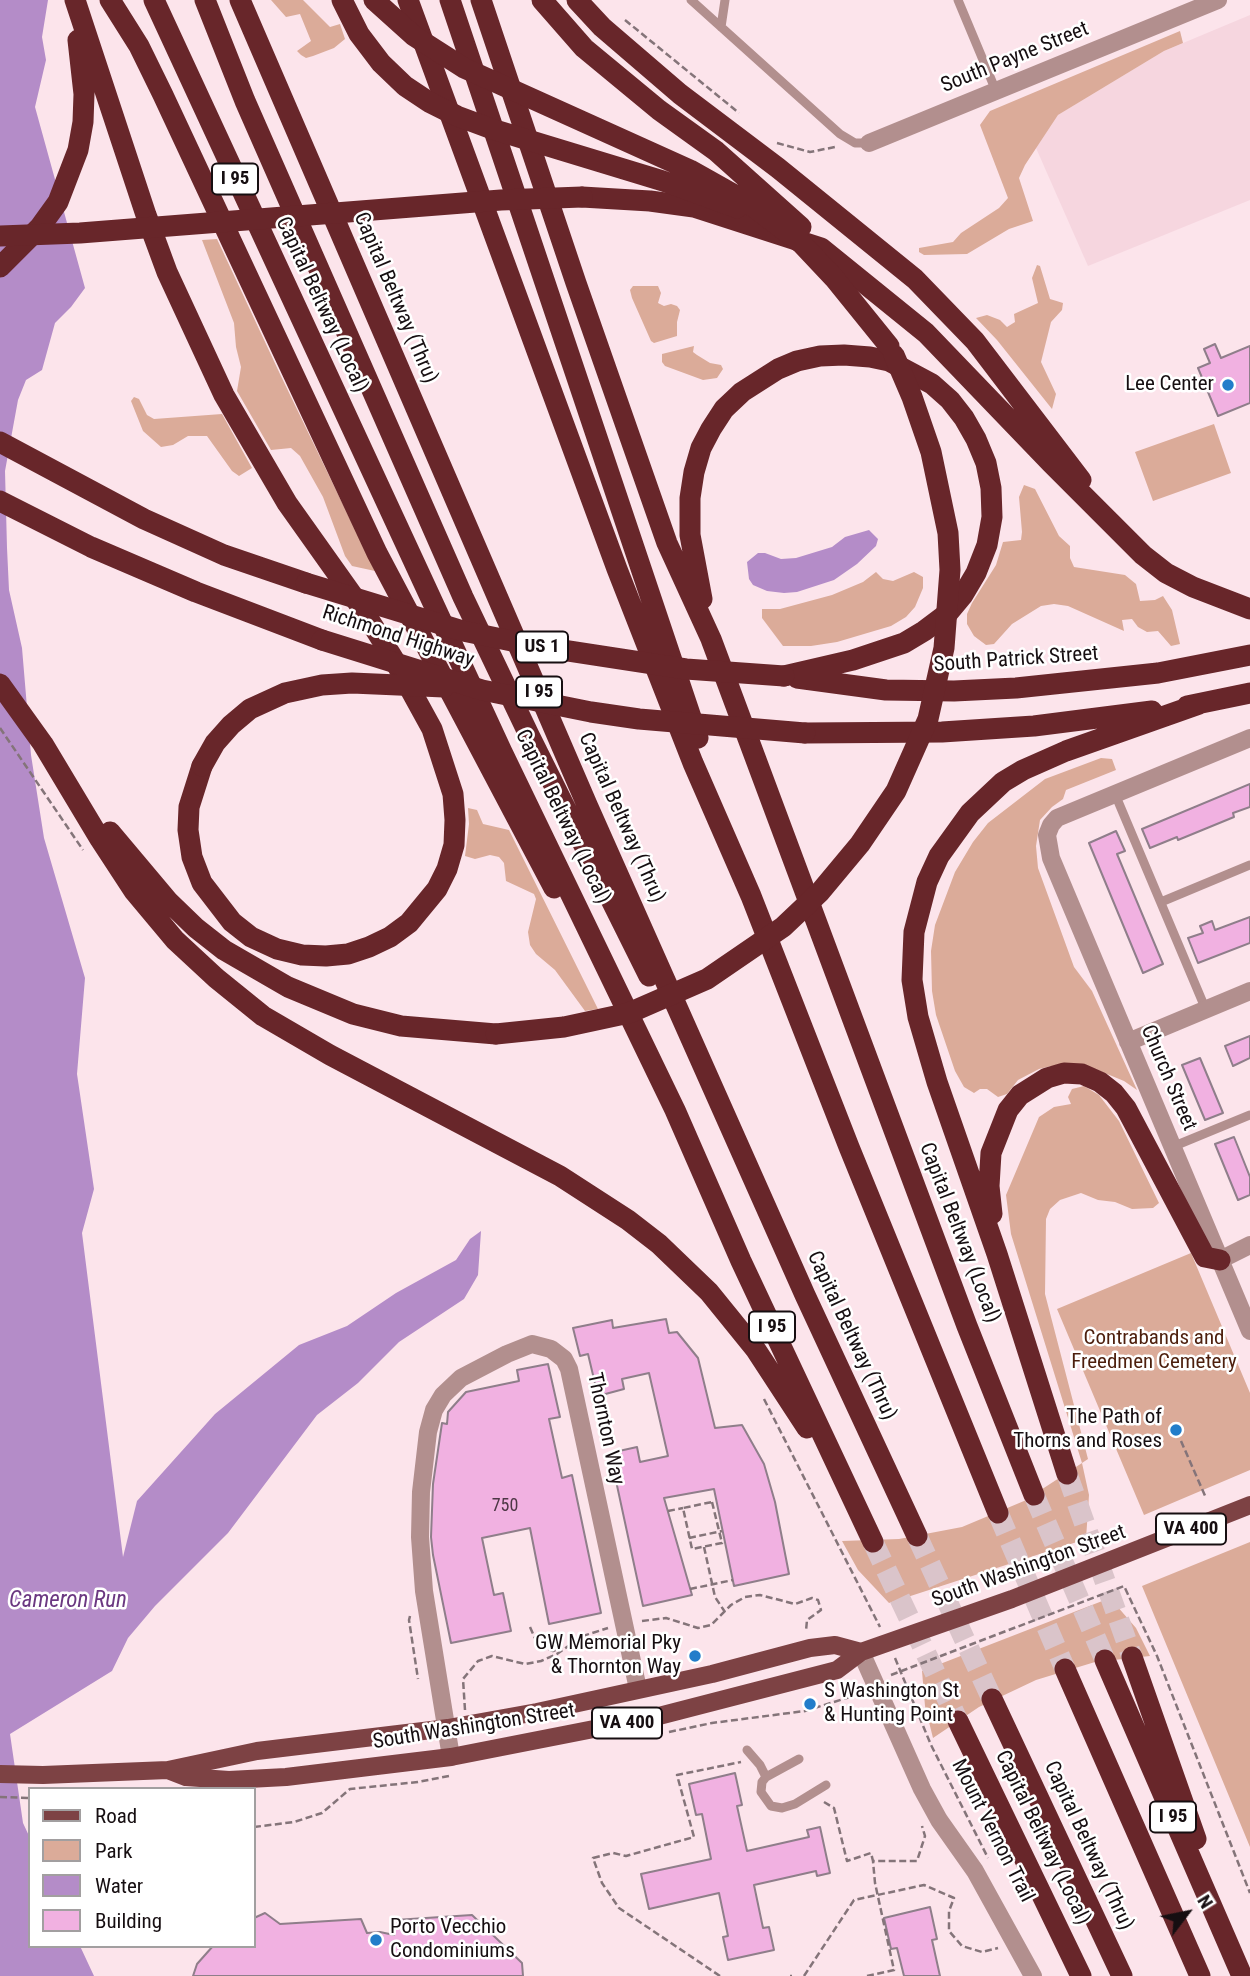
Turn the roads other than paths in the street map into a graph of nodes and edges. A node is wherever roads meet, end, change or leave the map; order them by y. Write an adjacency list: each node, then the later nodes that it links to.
1 (73, 0): 24 (highway); 34 (highway, bridge)
2 (110, 0): 43 (highway)
3 (153, 0): 43 (highway, Capital Beltway (Local) / I 95)
4 (195, 0): 20 (highway)
5 (205, 0): 20 (highway)
6 (342, 0): 23 (highway, bridge)
7 (374, 0): 25 (highway, bridge)
8 (408, 0): 41 (highway)
9 (450, 0): 41 (highway)
10 (481, 0): 30 (highway, Capital Beltway (Local))
11 (542, 0): 25 (highway, bridge)
12 (577, 0): 28 (highway)
13 (691, 0): 18 (lane)
14 (725, 0): 18 (lane)
15 (958, 0): 19 (lane)
16 (1218, 0): 19 (street, South Payne Street)
17 (241, 4): 52 (highway, Capital Beltway (Thru) / I 95)
18 (721, 27): 21 (lane)
19 (996, 90): 21 (street, South Payne Street)
20 (245, 101): 52 (highway)
21 (862, 143)
22 (0, 236): 23 (highway, bridge)
23 (821, 248): 28 (highway)
24 (0, 267)
25 (889, 346): 38 (highway, bridge)
26 (0, 442): 32 (highway, Richmond Highway / US 1, bridge)
27 (0, 501): 34 (highway, Richmond Highway, bridge)
28 (1122, 535): 29 (highway)
29 (1250, 609)
30 (711, 639): 32 (highway); 55 (highway, Capital Beltway (Local))
31 (1250, 655): 32 (highway, South Patrick Street / US 1)
32 (784, 676)
33 (0, 684): 38 (highway)
34 (482, 690): 36 (highway, Richmond Highway, bridge)
35 (1250, 693): 36 (highway)
36 (1199, 704): 50 (highway)
37 (1248, 743): 39 (street)
38 (43, 744): 43 (highway, Capital Beltway (Local) / I 95)
39 (1115, 794): 42 (lane); 46 (street, Church Street)
40 (1250, 865): 42 (lane)
41 (751, 896): 57 (highway)
42 (1161, 902): 45 (lane)
43 (594, 940)
44 (1250, 991): 45 (street)
45 (1206, 1010): 46 (street)
46 (1128, 1042): 48 (street, Church Street)
47 (1250, 1115): 48 (lane)
48 (1172, 1147): 51 (street, Church Street)
49 (1250, 1245): 51 (street)
50 (997, 1254): 51 (highway); 54 (highway)
51 (1220, 1260): 53 (street, Church Street)
52 (805, 1295): 58 (highway, Capital Beltway (Thru) / I 95)
53 (1250, 1331)
54 (1067, 1475)
55 (1034, 1495)
56 (1250, 1505): 59 (main road, South Washington Street / VA 400)
57 (998, 1513)
58 (917, 1536)
59 (860, 1652): 63 (main road, South Washington Street / VA 400); 68 (main road, South Washington Street / VA 400); 75 (street)
60 (1132, 1657): 74 (highway)
61 (1105, 1660): 74 (highway, I 95)
62 (1065, 1669): 78 (highway, I 95)
63 (638, 1689): 66 (main road, South Washington Street / VA 400); 66 (street, Thornton Way)
64 (992, 1699): 77 (highway, Capital Beltway (Thru))
65 (958, 1720): 76 (highway, Capital Beltway (Local))
66 (448, 1728): 68 (street, Thornton Way); 70 (main road, South Washington Street / VA 400)
67 (747, 1750): 72 (lane)
68 (451, 1757): 70 (main road, South Washington Street / VA 400)
69 (799, 1759): 72 (lane)
70 (168, 1770): 71 (main road, South Washington Street / VA 400)
71 (0, 1774)
72 (766, 1777): 73 (lane)
73 (826, 1785)
74 (1242, 1975)
75 (1033, 1976)
76 (1082, 1976)
77 (1122, 1976)
78 (1200, 1976)

